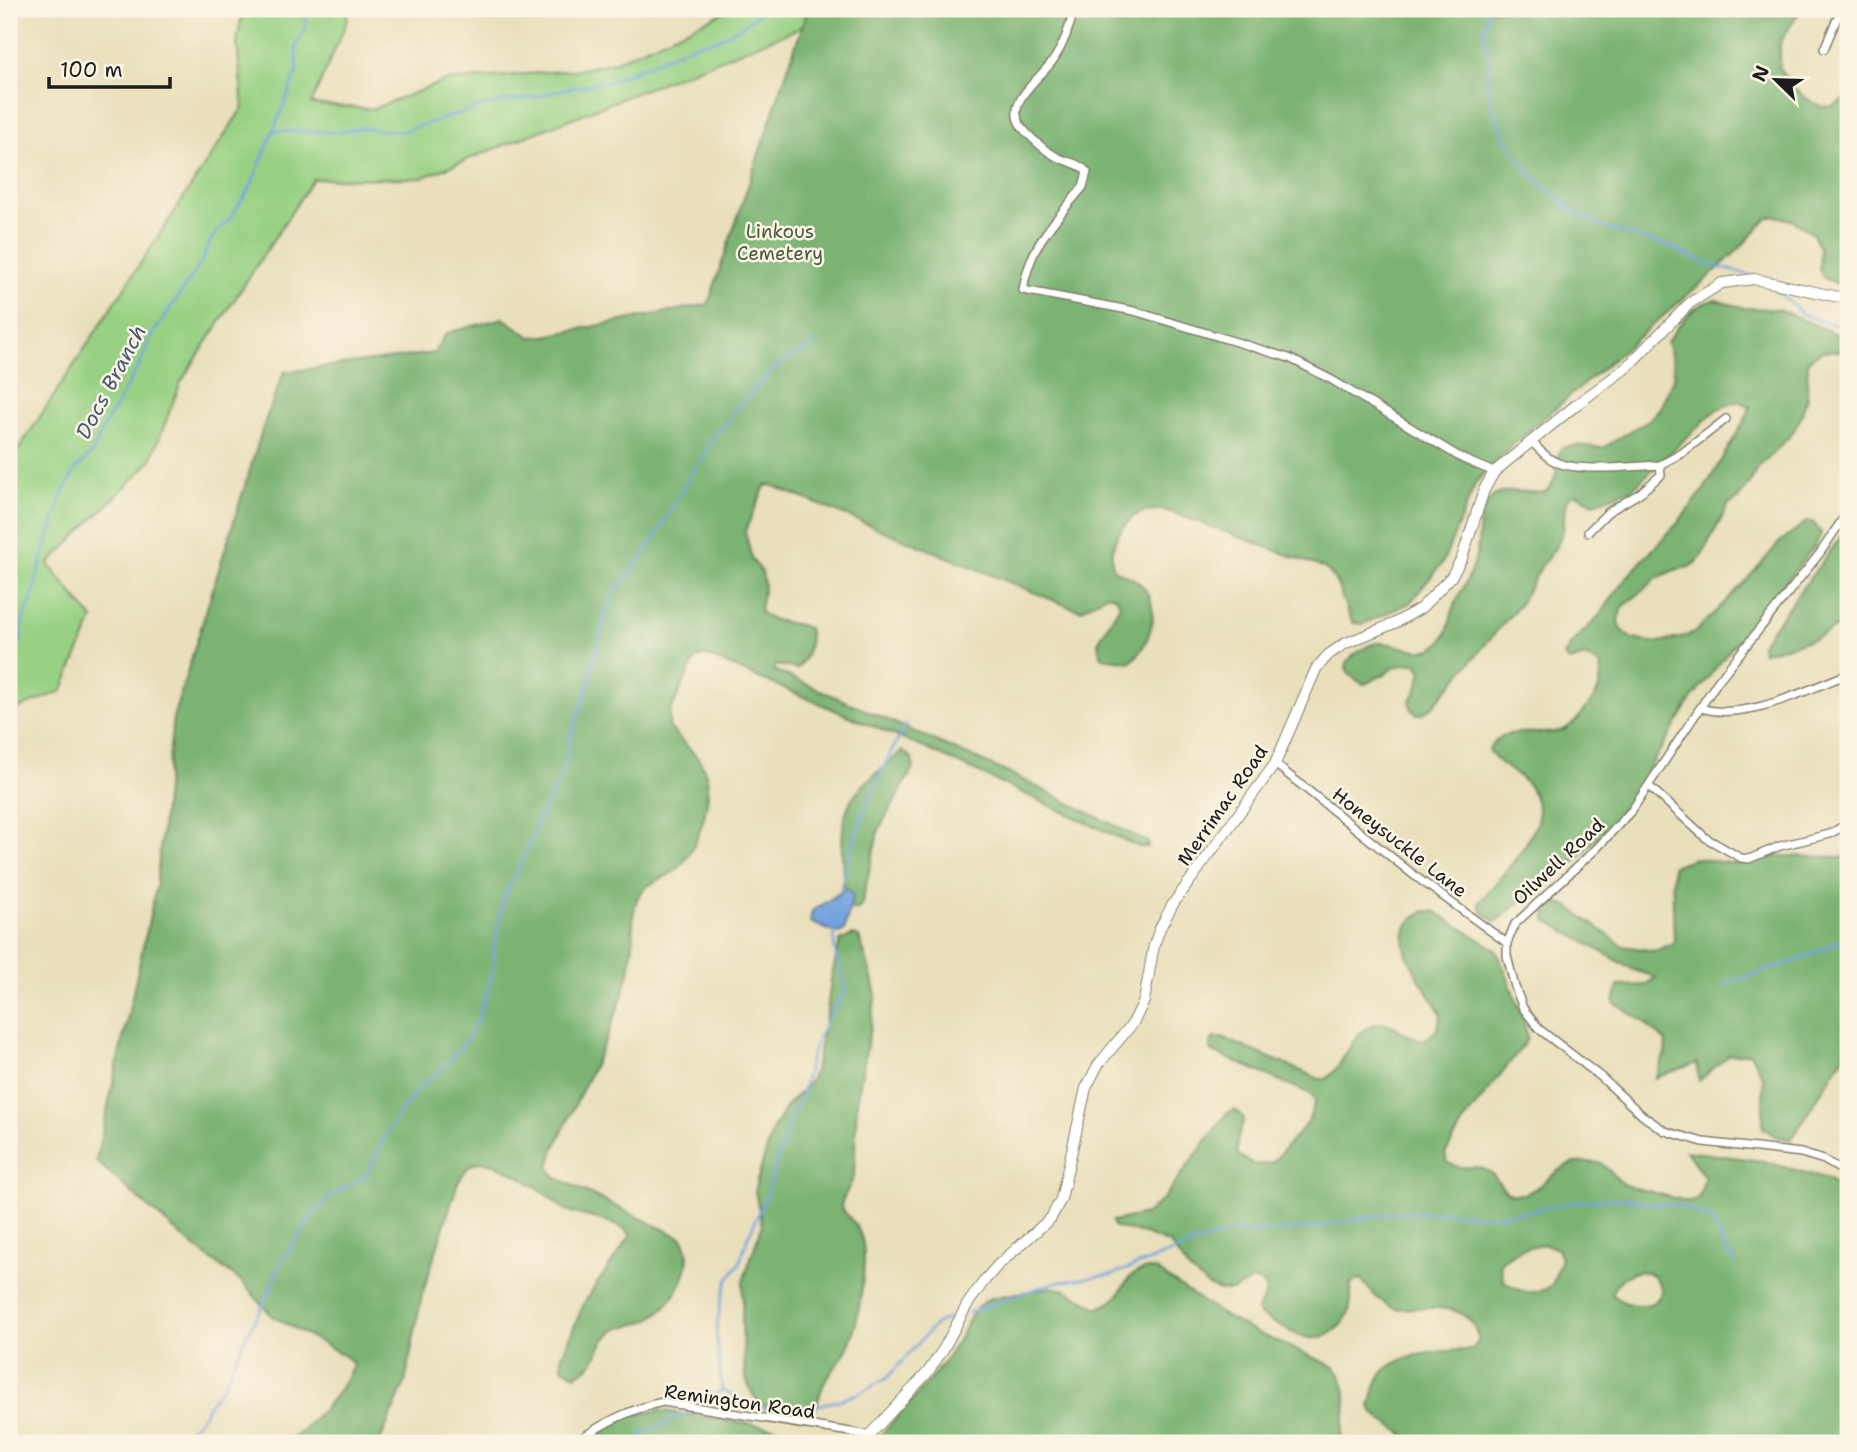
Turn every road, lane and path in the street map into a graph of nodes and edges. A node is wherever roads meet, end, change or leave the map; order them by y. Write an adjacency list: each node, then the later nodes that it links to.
1 (1074, 9): 8 (street)
2 (1841, 9): 3 (street)
3 (1824, 48)
4 (1848, 299): 6 (street, Merrimac Road)
5 (1726, 419): 7 (street)
6 (1531, 441): 7 (street); 8 (street, Merrimac Road)
7 (1660, 465): 10 (street)
8 (1494, 472): 13 (street, Merrimac Road)
9 (1848, 511): 12 (street, Oilwell Road)
10 (1588, 532)
11 (1848, 674): 12 (street)
12 (1701, 708): 14 (street, Oilwell Road)
13 (1275, 764): 16 (street, Honeysuckle Lane); 18 (street, Merrimac Road)
14 (1650, 787): 15 (street); 16 (street, Oilwell Road)
15 (1848, 823)
16 (1507, 943): 17 (street)
17 (1848, 1174)
18 (865, 1439): 19 (street, Remington Road)
19 (574, 1443)

